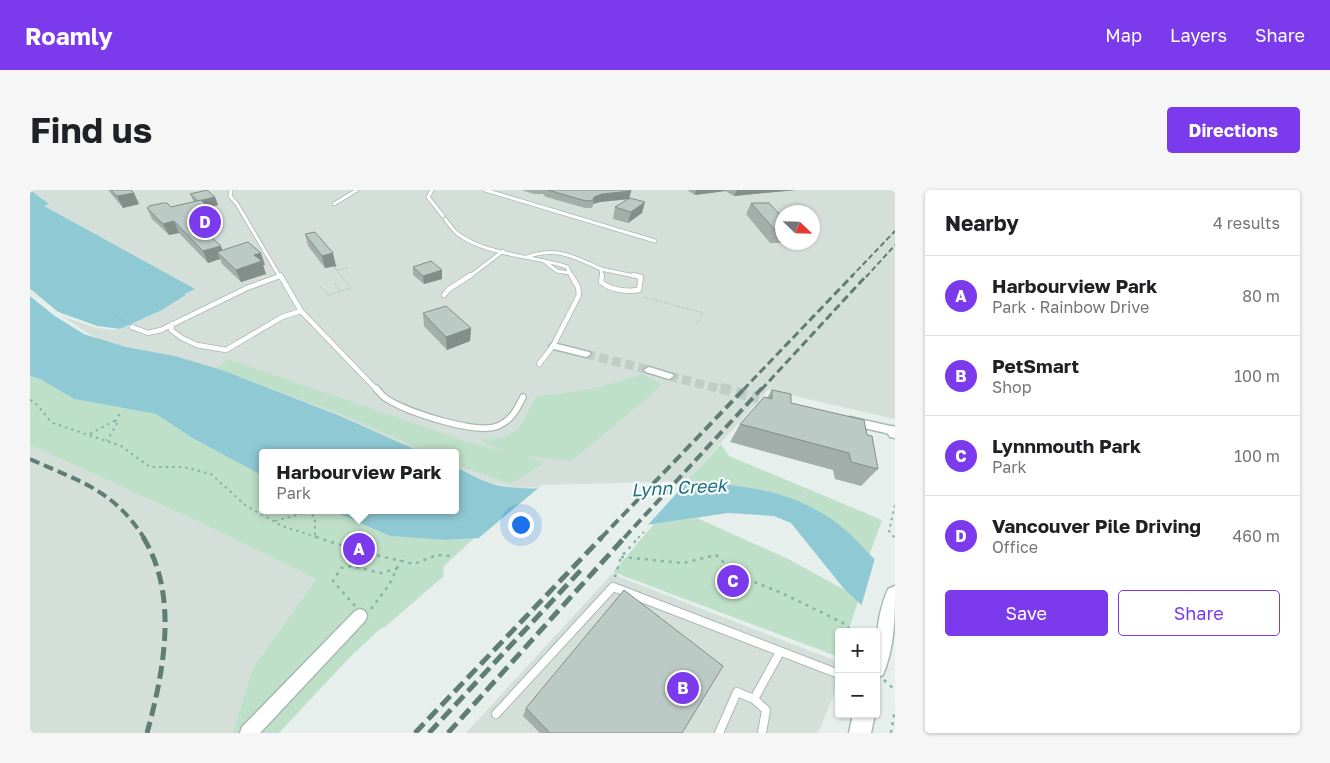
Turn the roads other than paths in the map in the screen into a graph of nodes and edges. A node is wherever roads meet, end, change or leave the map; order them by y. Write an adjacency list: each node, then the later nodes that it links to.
1 (231, 190): 12 (lane)
2 (357, 190): 5 (lane)
3 (432, 190): 7 (lane)
4 (485, 190): 6 (lane)
5 (334, 204)
6 (654, 241)
7 (503, 251): 8 (lane); 13 (lane)
8 (527, 257): 9 (lane); 10 (lane)
9 (544, 261): 11 (lane); 11 (lane)
10 (601, 269): 10 (lane)
11 (569, 273): 17 (lane)
12 (280, 276): 14 (lane); 15 (lane)
13 (444, 295)
14 (301, 311): 15 (lane); 22 (lane)
15 (172, 324): 16 (lane)
16 (132, 327)
17 (553, 346): 18 (street); 19 (lane)
18 (586, 354)
19 (539, 364)
20 (649, 370): 21 (street)
21 (669, 376)
22 (523, 397)
23 (843, 419): 24 (street)
24 (894, 432)
25 (895, 595): 28 (main road)
26 (360, 616): 33 (street)
27 (780, 652): 29 (lane); 30 (lane); 31 (lane)
28 (880, 665)
29 (836, 673)
30 (754, 699): 34 (lane); 35 (lane)
31 (496, 714)
32 (863, 718): 36 (main road)
33 (248, 733)
34 (718, 733)
35 (762, 733)
36 (860, 733)

